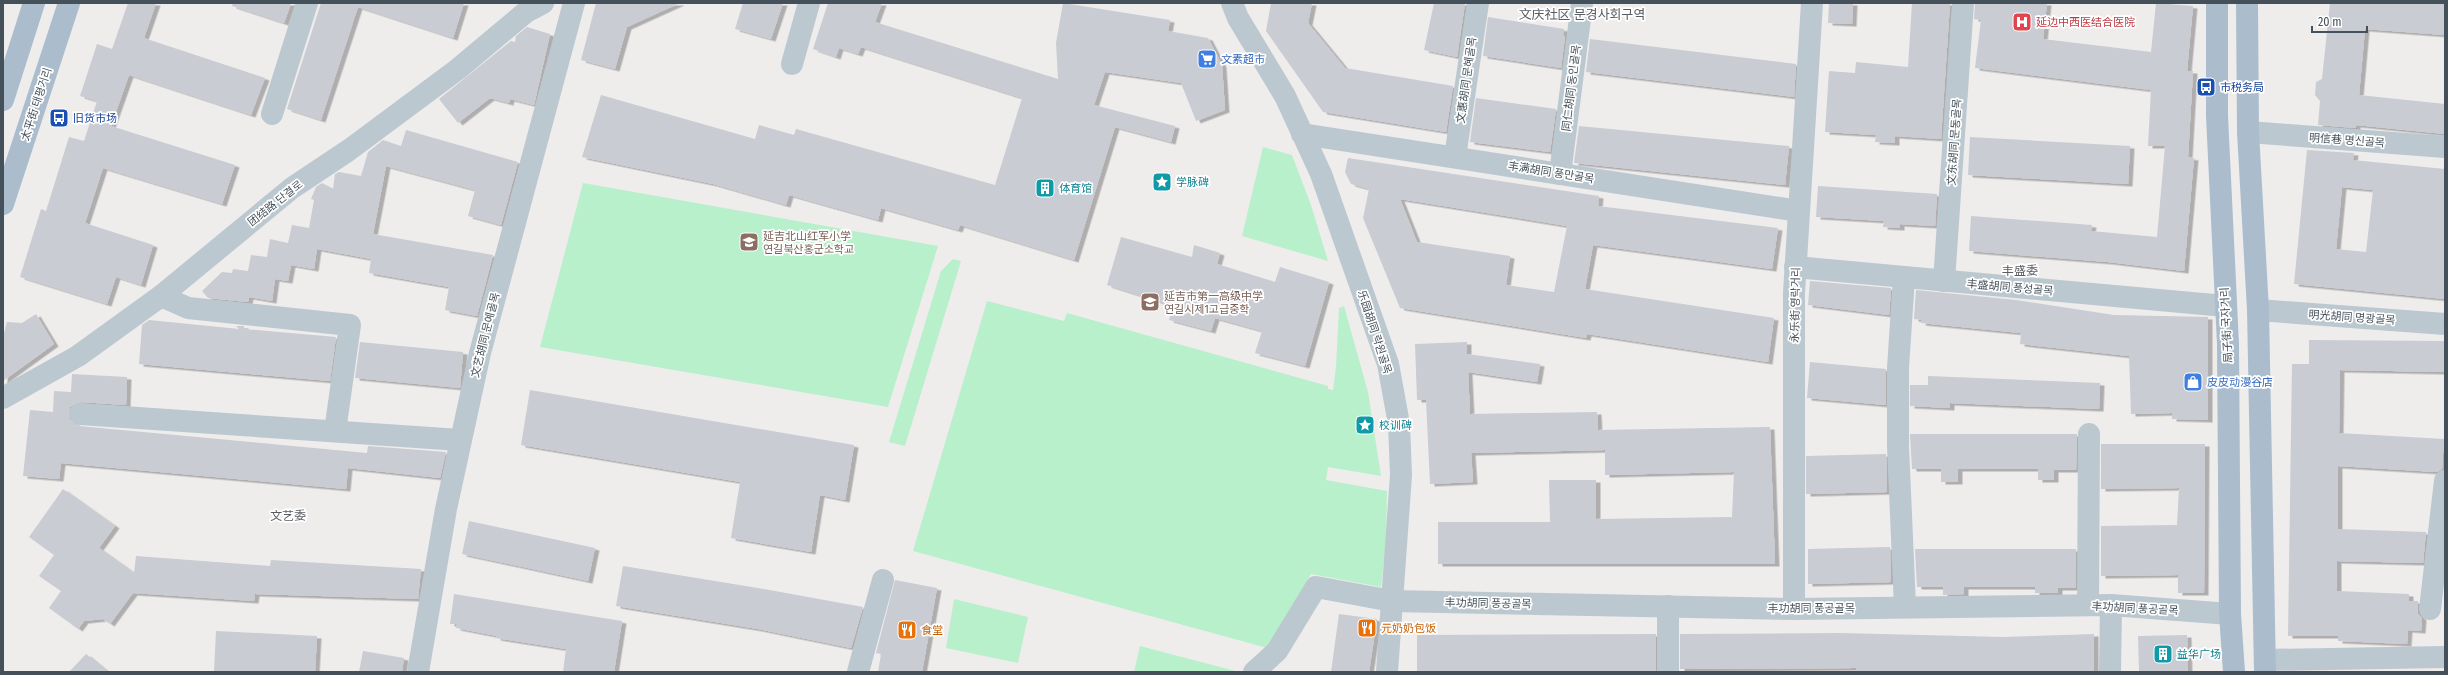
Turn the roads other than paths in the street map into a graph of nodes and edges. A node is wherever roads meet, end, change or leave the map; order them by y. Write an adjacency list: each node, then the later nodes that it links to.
1 (34, 3): 14 (main road)
2 (69, 3): 23 (main road, 太平街 태평거리)
3 (307, 3): 17 (street)
4 (543, 3): 28 (street, 团结路 단결로)
5 (574, 3): 36 (street, 文艺胡同 문예골목)
6 (809, 3): 15 (street)
7 (1478, 3): 21 (street, 文惠胡同 문혜골목)
8 (1582, 3): 22 (street, 同仁胡同 동인골목)
9 (1812, 3): 24 (street, 永乐街 영락거리)
10 (1963, 3): 27 (street, 文东胡同 문동골목)
11 (2217, 3): 29 (main road, 局子街 국자거리)
12 (2248, 3): 18 (main road)
13 (1239, 8): 19 (street, 乐园胡同 락원골목)
14 (10, 56): 16 (main road)
15 (792, 64)
16 (3, 100)
17 (272, 114)
18 (2248, 132): 20 (street, 明信巷 명신골목); 30 (main road)
19 (1302, 134): 21 (street, 丰满胡同 풍만골목); 39 (street, 乐园胡同 락원골목)
20 (2445, 147)
21 (1455, 157): 22 (street, 丰满胡同 풍만골목)
22 (1560, 174): 24 (street, 丰满胡同 풍만골목)
23 (3, 204)
24 (1799, 211): 25 (street, 永乐街 영락거리)
25 (1795, 267): 26 (street, 丰盛胡同 풍성골목); 44 (street, 永乐街 영락거리)
26 (1904, 277): 27 (street, 丰盛胡同 풍성골목); 43 (street)
27 (1944, 281): 29 (street, 丰盛胡同 풍성골목)
28 (161, 296): 32 (street, 团结路 단결로); 34 (street)
29 (2225, 306): 46 (main road, 局子街 국자거리)
30 (2258, 310): 31 (street, 明光胡同 명광골목); 48 (main road)
31 (2445, 324)
32 (3, 398)
33 (80, 414): 34 (street)
34 (335, 431): 36 (street)
35 (2089, 434): 40 (street)
36 (460, 440): 49 (street, 文艺胡同 문예골목)
37 (2445, 481): 45 (street)
38 (883, 580): 50 (street)
39 (1392, 601): 42 (street, 丰功胡同 풍공골목); 51 (street, 丰功胡同 풍공골목); 52 (street, 乐园胡同 락원골목)
40 (2088, 605): 41 (street, 丰功胡同 풍공골목); 43 (street, 丰功胡同 풍공골목)
41 (2111, 605): 46 (street, 丰功胡同 풍공골목); 54 (street)
42 (1668, 606): 44 (street, 丰功胡同 풍공골목); 53 (street)
43 (1905, 607): 44 (street, 丰功胡同 풍공골목)
44 (1794, 608)
45 (2430, 609)
46 (2230, 614): 55 (main road, 局子街 국자거리)
47 (2445, 657): 48 (street)
48 (2265, 666)
49 (418, 672)
50 (858, 672)
51 (1254, 672)
52 (1387, 672)
53 (1668, 672)
54 (2110, 672)
55 (2234, 672)

